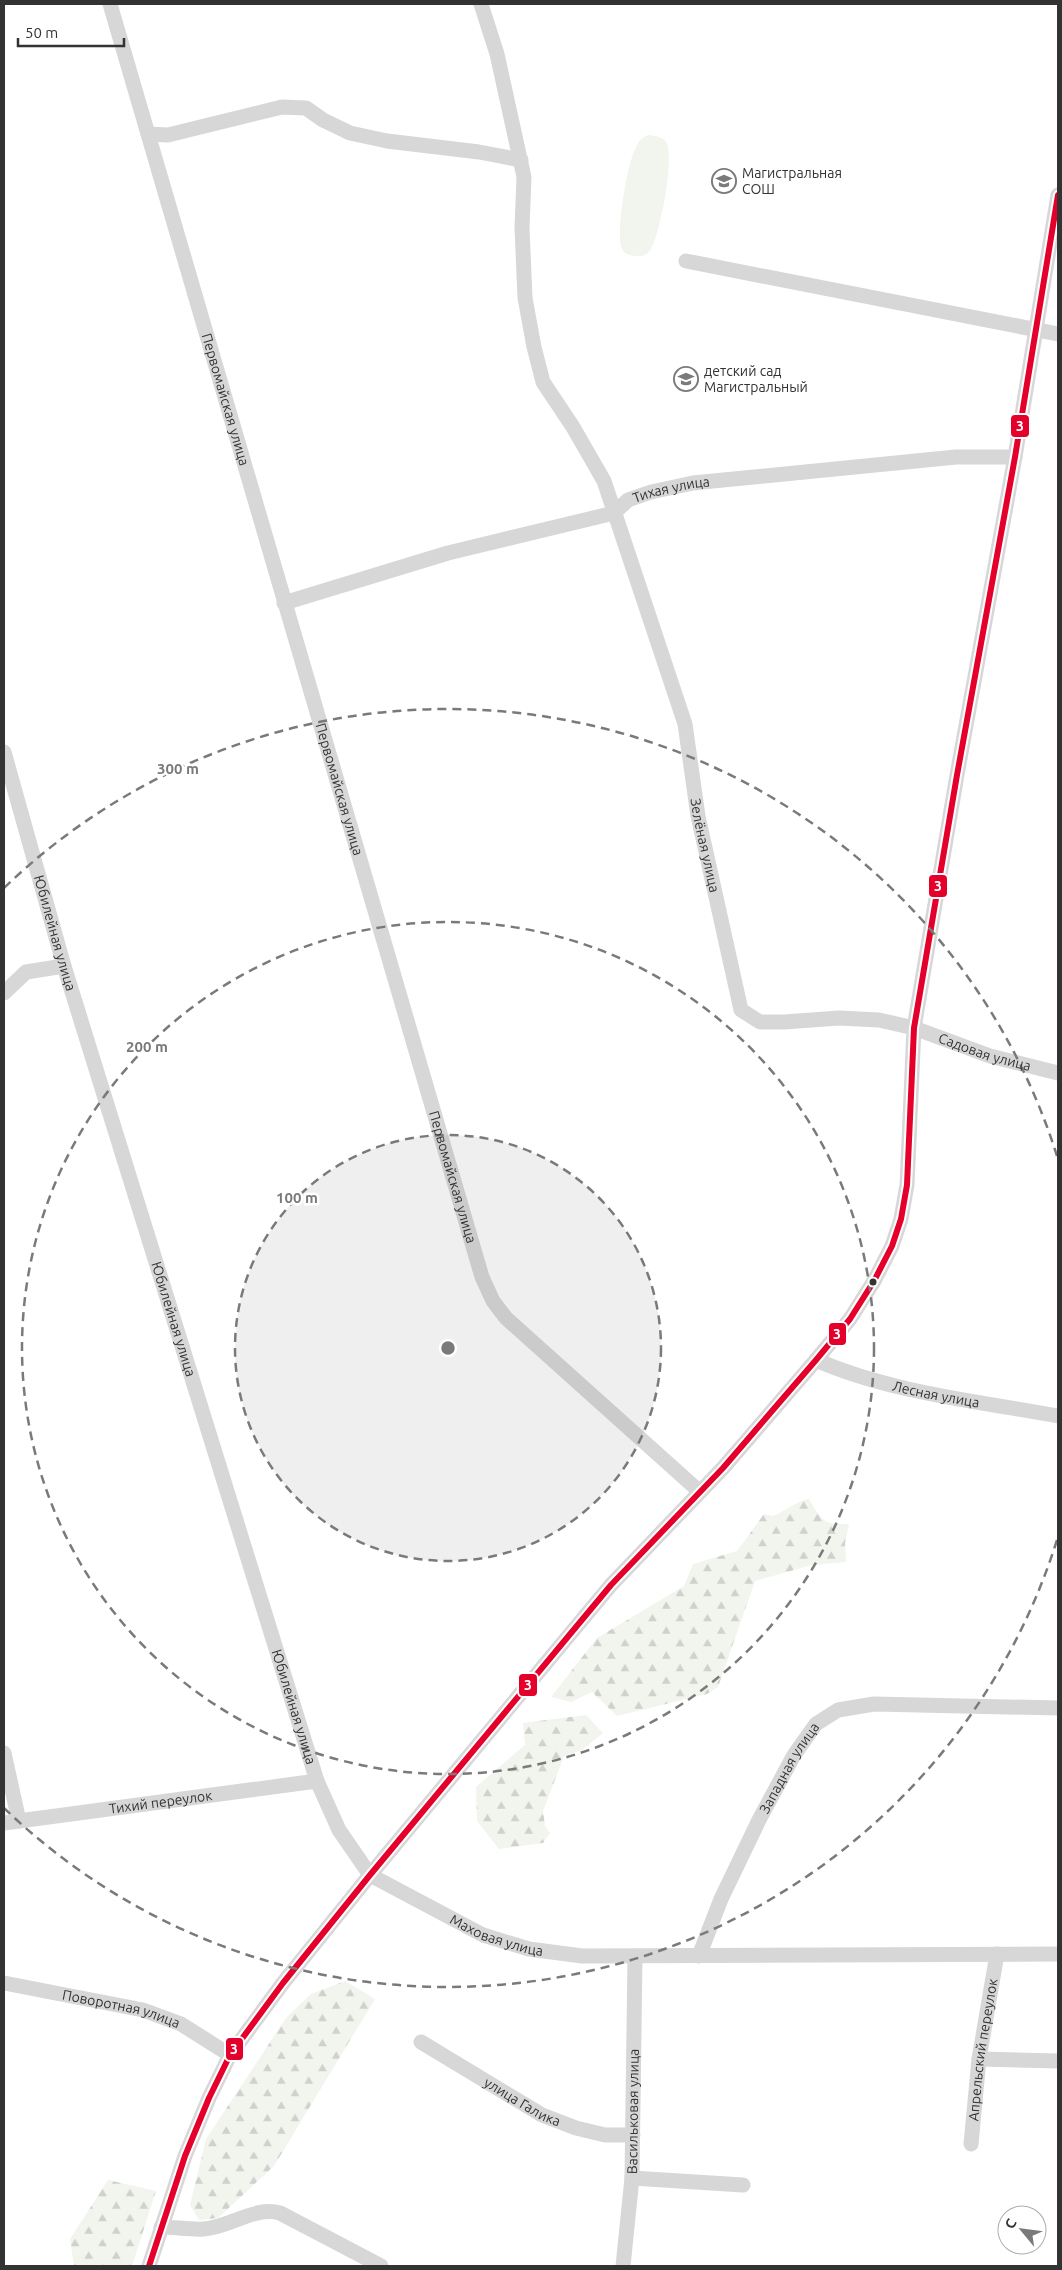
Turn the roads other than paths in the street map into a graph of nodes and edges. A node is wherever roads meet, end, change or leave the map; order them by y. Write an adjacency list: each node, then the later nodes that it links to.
1 (110, 4): 3 (street, Первомайская улица)
2 (481, 4): 4 (street, Зелёная улица)
3 (148, 134): 4 (street); 11 (street, Первомайская улица)
4 (521, 160): 10 (street, Зелёная улица)
5 (1058, 195): 7 (street)
6 (686, 261): 7 (street)
7 (1035, 331): 8 (street); 9 (street)
8 (1058, 334)
9 (1014, 457): 10 (street, Тихая улица); 15 (street)
10 (614, 512): 11 (street, Тихая улица); 15 (street, Зелёная улица)
11 (284, 603): 19 (street, Первомайская улица)
12 (4, 752): 13 (street, Юбилейная улица)
13 (64, 966): 14 (street); 22 (street, Юбилейная улица)
14 (4, 993)
15 (914, 1028): 16 (street, Садовая улица); 17 (street)
16 (1058, 1073)
17 (816, 1360): 18 (street, Лесная улица); 19 (street)
18 (1058, 1416)
19 (700, 1492): 24 (street)
20 (1058, 1708): 28 (street, Западная улица)
21 (4, 1753): 23 (street)
22 (317, 1781): 23 (street, Тихий переулок); 24 (street, Юбилейная улица)
23 (11, 1822)
24 (370, 1875): 27 (street, Маховая улица); 31 (street)
25 (997, 1954): 26 (street); 28 (street); 32 (street, Апрельский переулок)
26 (1058, 1954)
27 (635, 1956): 28 (street); 34 (street, Васильковая улица)
28 (699, 1956)
29 (4, 1983): 31 (street, Поворотная улица)
30 (421, 2042): 34 (street, улица Галика)
31 (230, 2055): 38 (street)
32 (979, 2059): 33 (street); 35 (street, Апрельский переулок)
33 (1058, 2061)
34 (633, 2135): 36 (street, Васильковая улица)
35 (971, 2144)
36 (632, 2178): 37 (street); 41 (street, Васильковая улица)
37 (743, 2185)
38 (161, 2227): 39 (street); 40 (street)
39 (149, 2266)
40 (381, 2266)
41 (623, 2266)

